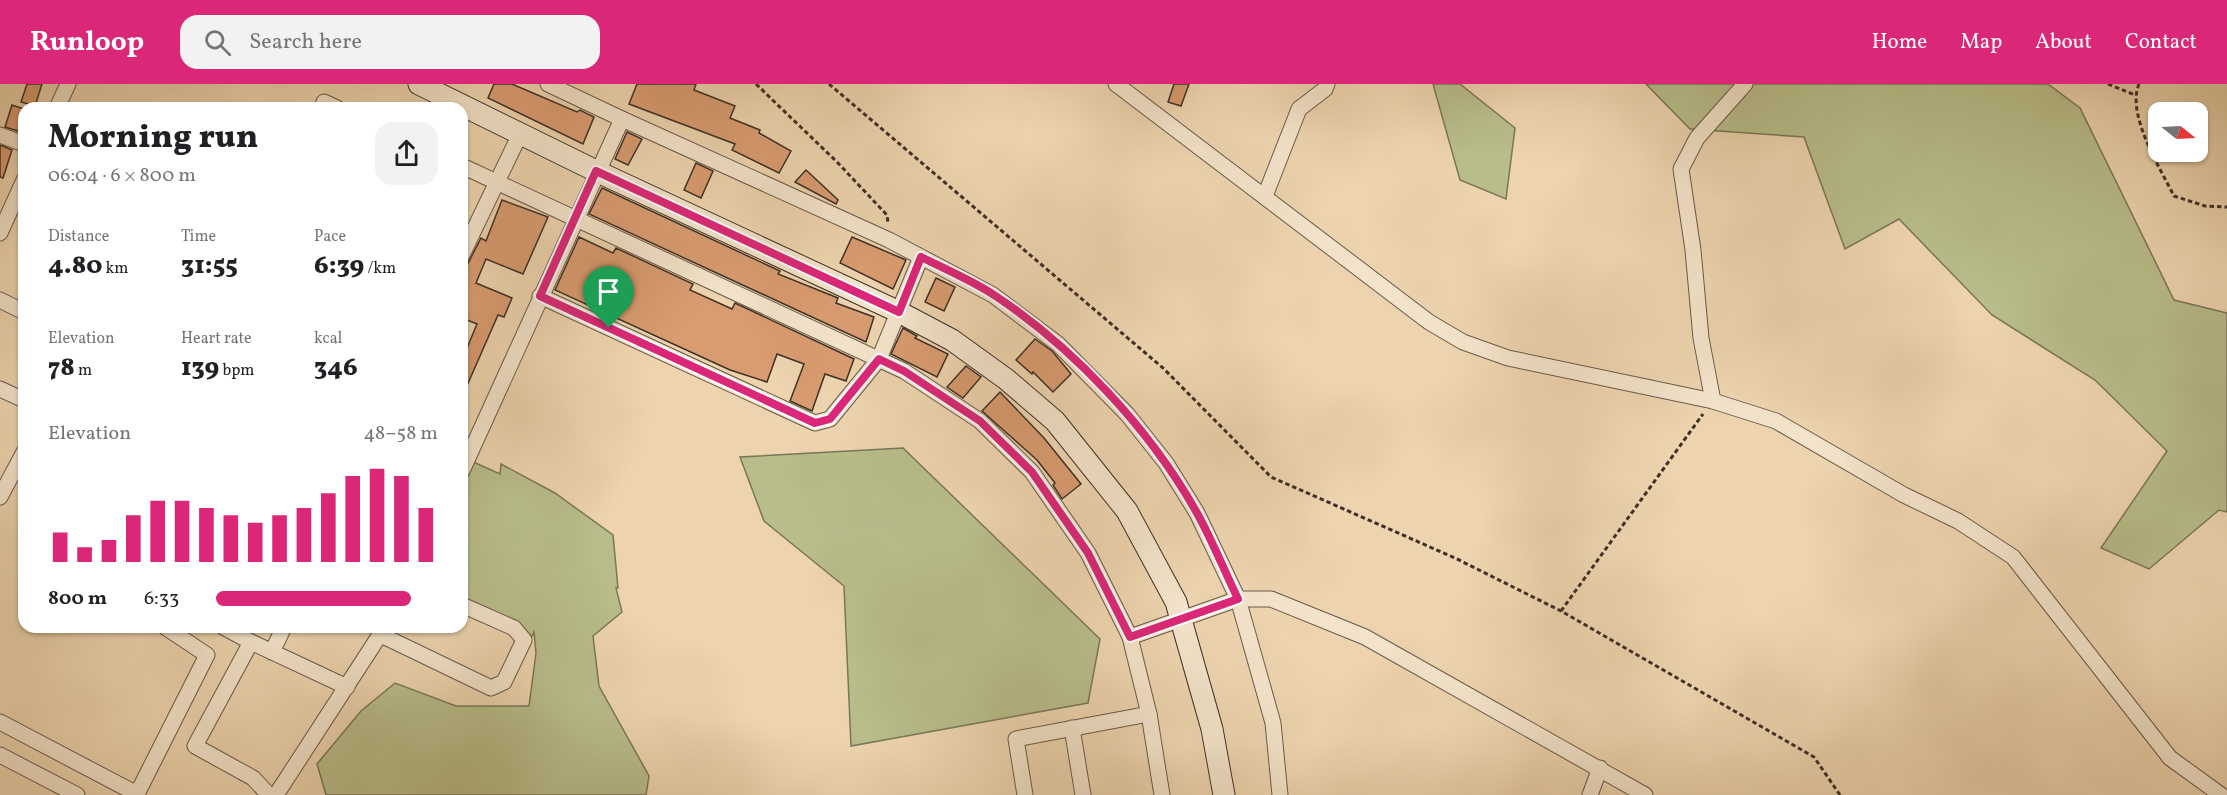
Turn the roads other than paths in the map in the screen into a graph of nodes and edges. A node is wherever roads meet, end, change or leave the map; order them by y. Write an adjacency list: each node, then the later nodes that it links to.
1 (68, 84): 7 (street)
2 (419, 84): 8 (street)
3 (548, 84): 10 (street)
4 (1116, 84): 18 (street)
5 (1327, 84): 18 (street)
6 (1744, 84): 30 (street)
7 (60, 102)
8 (455, 102)
9 (468, 108): 11 (street)
10 (622, 119): 15 (street); 22 (street)
11 (520, 134): 15 (street); 16 (street)
12 (0, 135): 13 (street)
13 (18, 142)
14 (468, 169): 16 (street)
15 (596, 171): 19 (street); 26 (street)
16 (497, 182): 19 (street); 21 (street)
17 (18, 193): 20 (street)
18 (1265, 196): 30 (street)
19 (575, 218): 23 (street); 27 (street)
20 (1, 228)
21 (468, 242)
22 (921, 257): 26 (street); 35 (street)
23 (540, 296): 27 (street); 31 (street)
24 (0, 300): 25 (street)
25 (18, 309)
26 (899, 312): 27 (street); 37 (street)
27 (879, 359): 43 (street)
28 (0, 389): 29 (street)
29 (18, 397)
30 (1713, 401): 62 (street)
31 (468, 458)
32 (18, 460): 33 (street)
33 (5, 477): 34 (street)
34 (0, 497)
35 (1238, 599): 37 (street); 51 (street); 59 (street)
36 (468, 608): 42 (street)
37 (1181, 619): 43 (street); 58 (street)
38 (174, 633): 48 (street)
39 (234, 633): 44 (street)
40 (281, 633): 45 (street)
41 (382, 633): 46 (street)
42 (387, 633)
43 (1130, 637): 47 (street)
44 (250, 642): 45 (street); 53 (street)
45 (272, 652): 46 (street)
46 (347, 687): 54 (street)
47 (1149, 714): 49 (street); 57 (street)
48 (0, 722)
49 (1072, 728): 55 (street); 56 (street)
50 (0, 755): 52 (street)
51 (1600, 768): 60 (street); 61 (street)
52 (77, 795)
53 (269, 795)
54 (276, 795)
55 (1026, 795)
56 (1083, 795)
57 (1162, 795)
58 (1224, 795)
59 (1280, 795)
60 (1590, 795)
61 (1645, 795)
62 (2221, 795)

